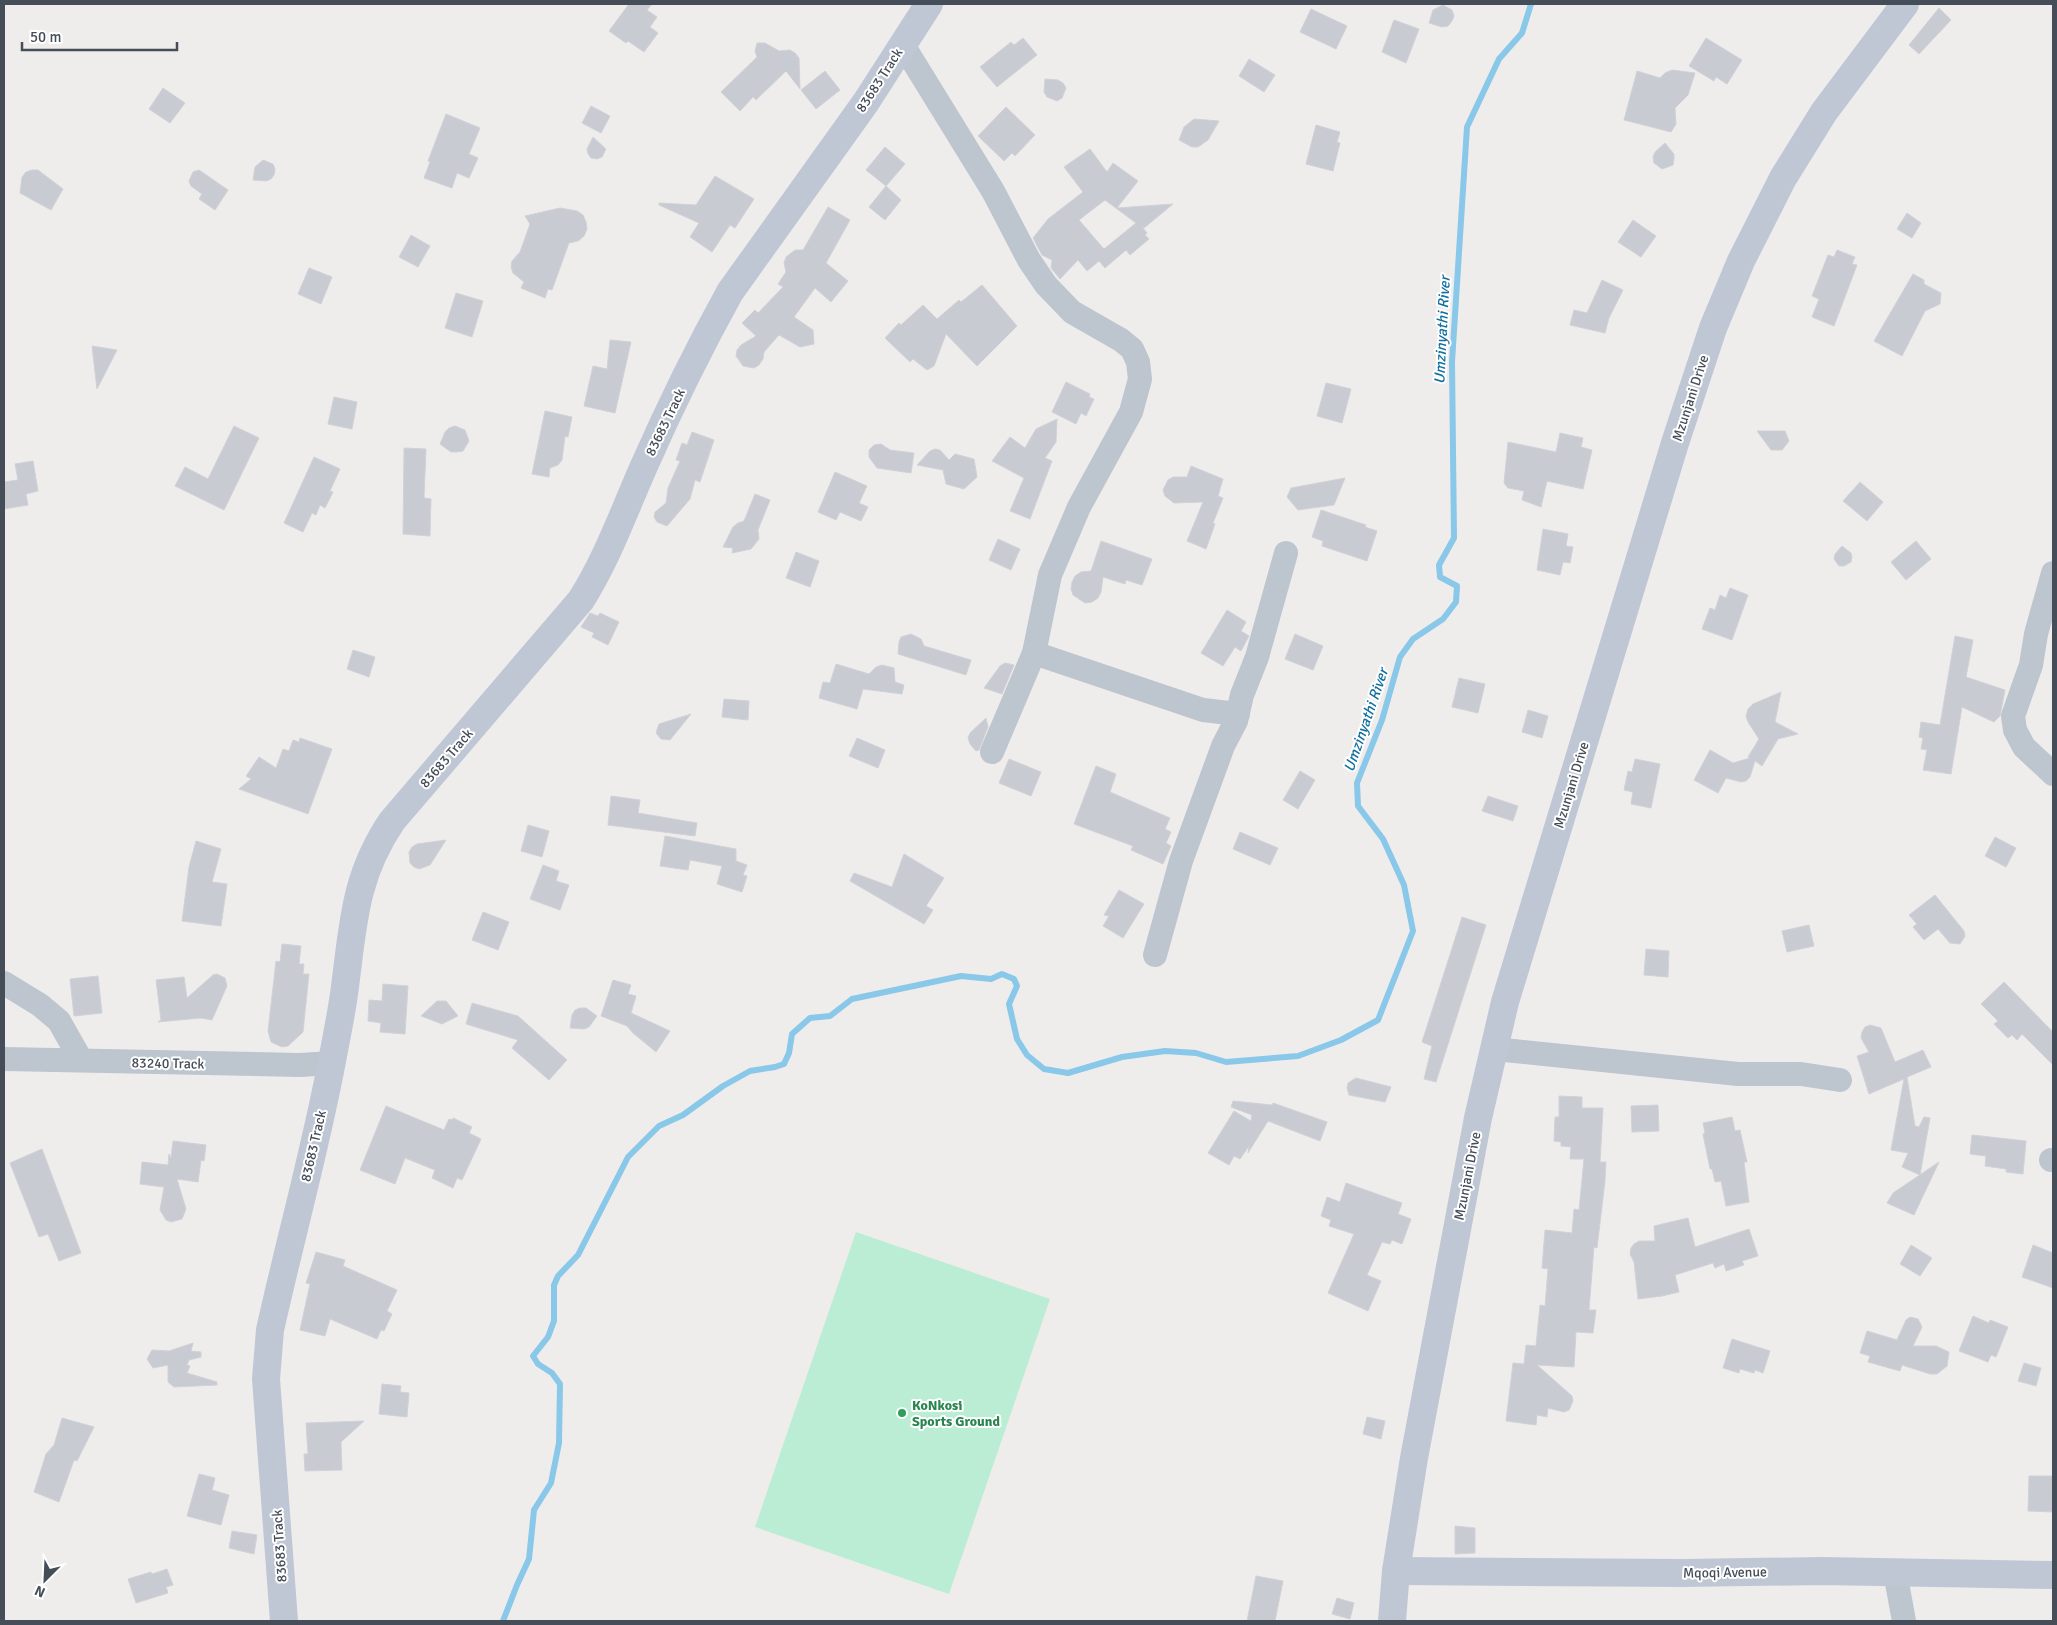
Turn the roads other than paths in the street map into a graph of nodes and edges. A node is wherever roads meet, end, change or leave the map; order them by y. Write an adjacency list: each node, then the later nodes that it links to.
1 (928, 4): 3 (street, 83683 Track)
2 (1905, 4): 12 (street, Mzunjani Drive)
3 (903, 45): 6 (street); 15 (street, 83683 Track)
4 (1286, 553): 7 (street)
5 (2053, 573): 9 (street)
6 (1034, 654): 7 (street); 8 (street)
7 (1238, 714): 10 (street)
8 (992, 752)
9 (2053, 774)
10 (1155, 955)
11 (4, 983): 14 (street)
12 (1495, 1049): 16 (street); 17 (street, Mzunjani Drive)
13 (4, 1059): 14 (street, 83240 Track)
14 (81, 1060): 15 (street, 83240 Track)
15 (332, 1063): 20 (street, 83683 Track)
16 (1840, 1080)
17 (1396, 1571): 18 (street, Mqoqi Avenue); 21 (street, Mzunjani Drive)
18 (1895, 1572): 19 (street, Mqoqi Avenue); 22 (street)
19 (2053, 1575)
20 (284, 1621)
21 (1392, 1621)
22 (1904, 1621)

